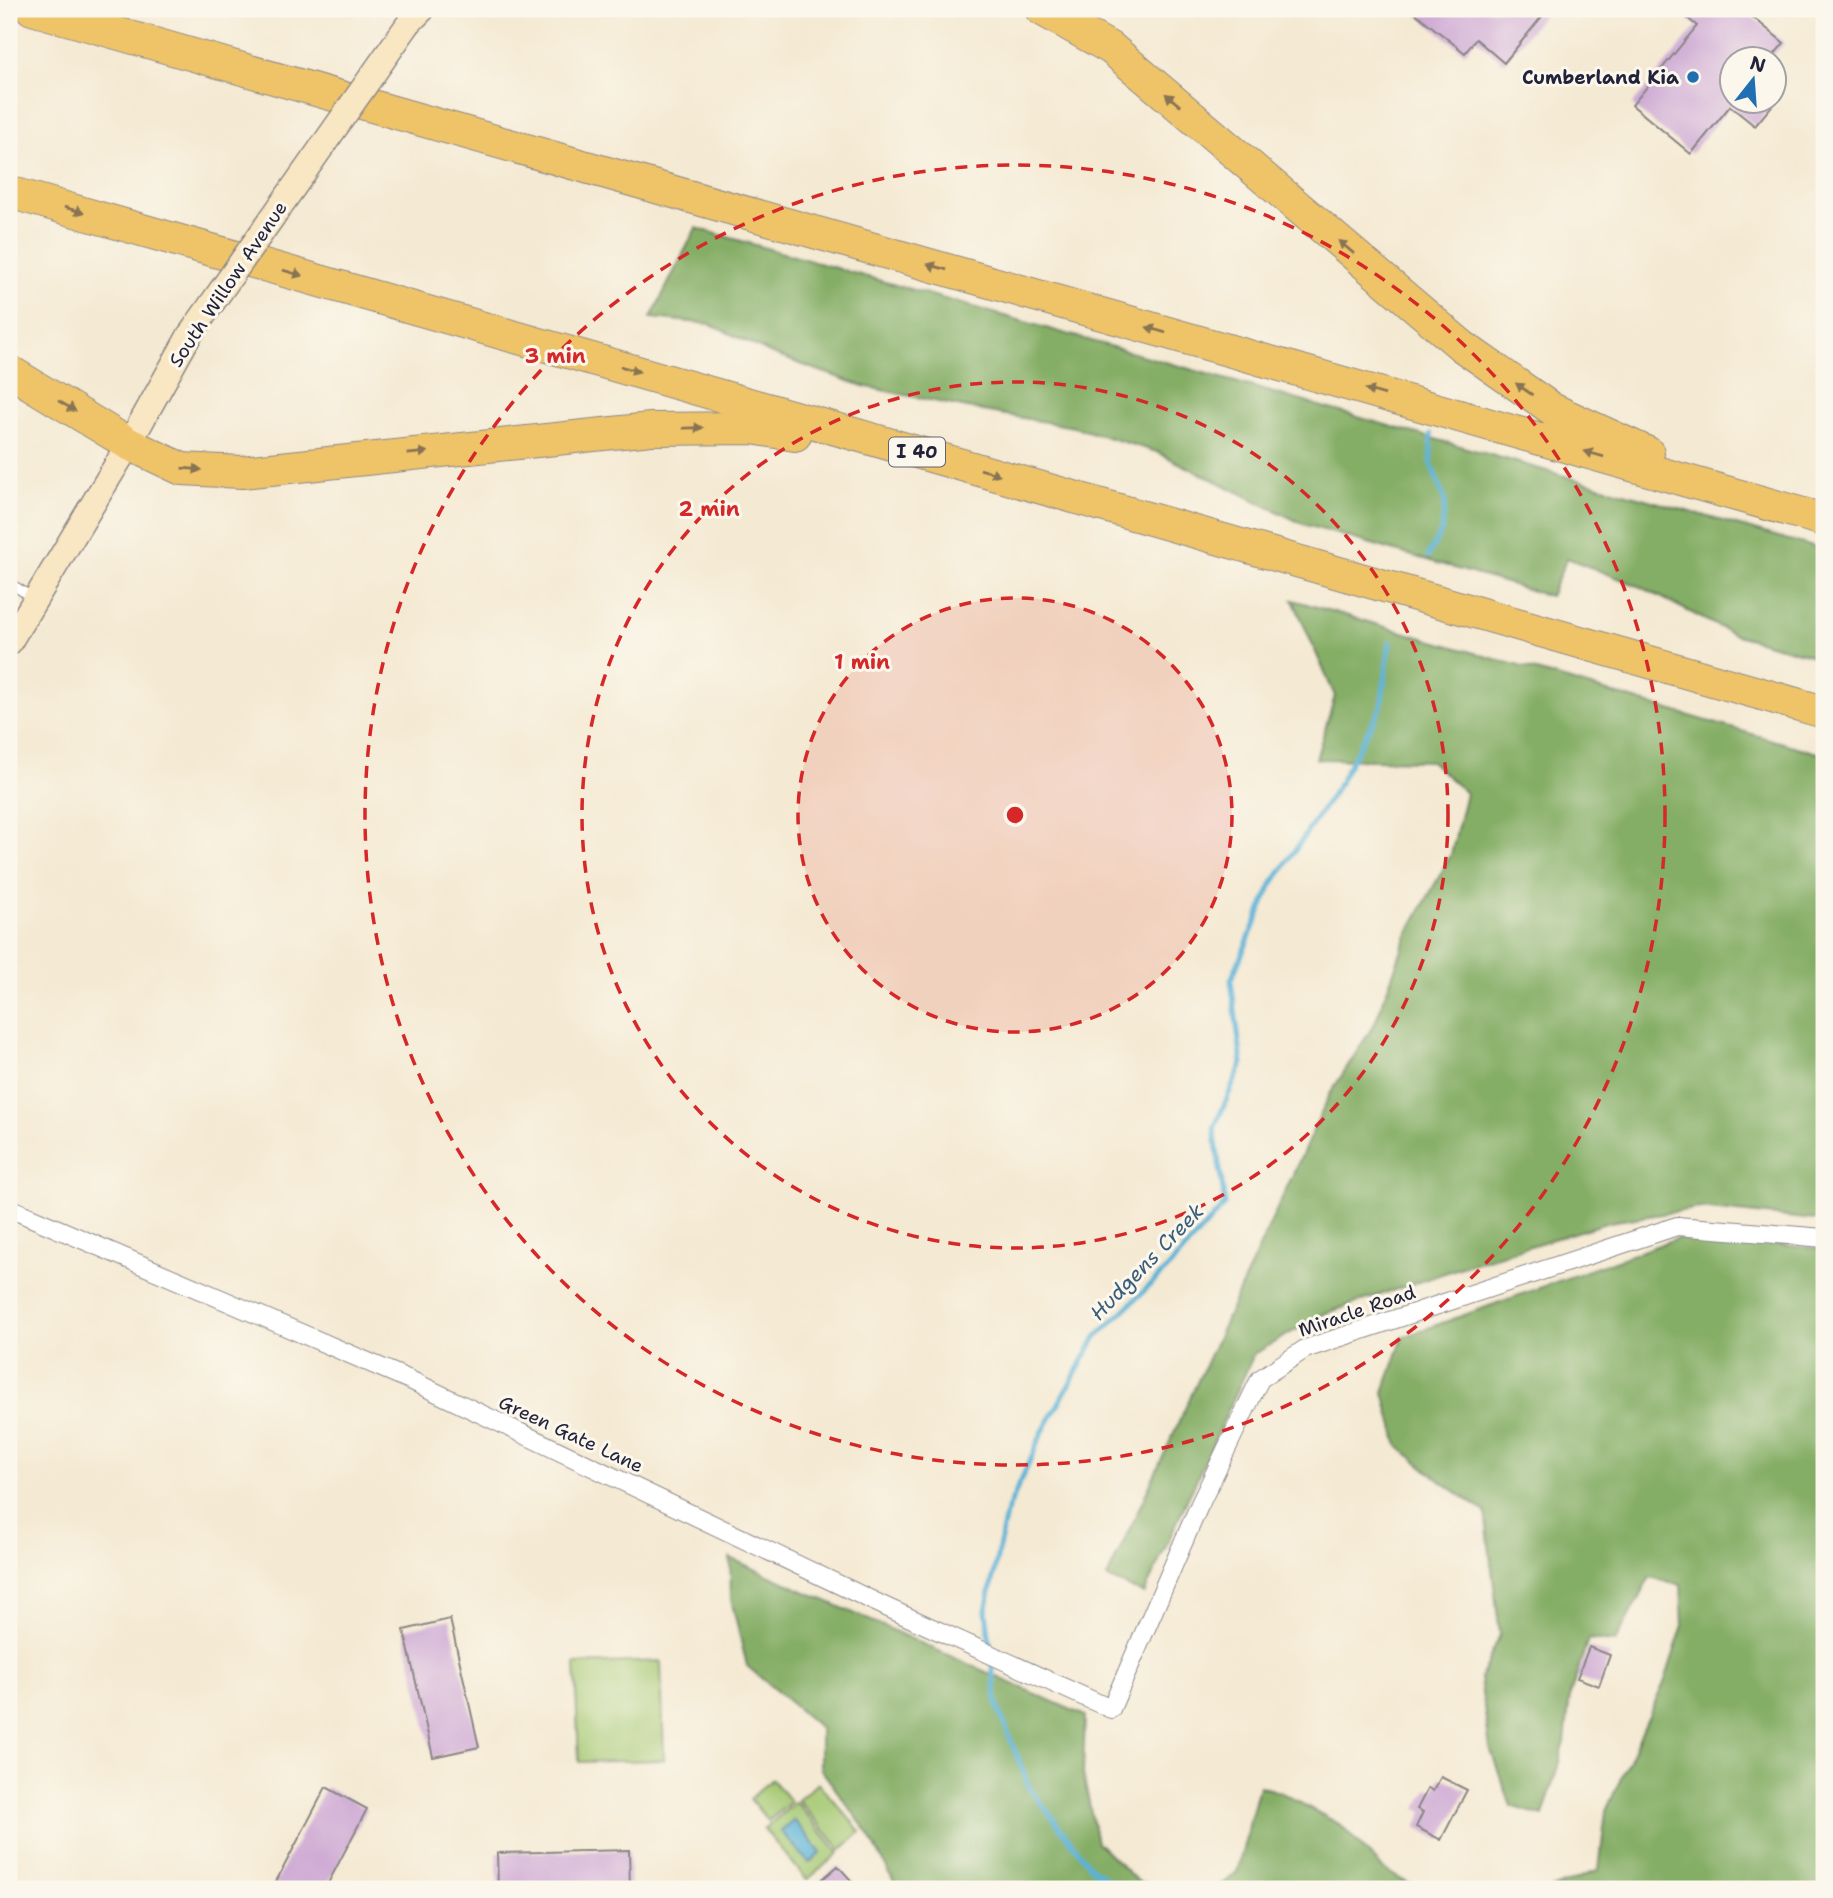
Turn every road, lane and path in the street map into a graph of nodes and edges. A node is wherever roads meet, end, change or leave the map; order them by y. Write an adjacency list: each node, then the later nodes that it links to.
1 (32, 9): 8 (highway, one-way to 1)
2 (1041, 9): 8 (highway, one-way to 2)
3 (416, 16): 6 (main road, South Willow Avenue, bridge)
4 (9, 192): 7 (highway, I 40, one-way to 7)
5 (9, 371): 6 (highway, one-way to 6)
6 (129, 444): 7 (highway, one-way to 7); 11 (main road, South Willow Avenue)
7 (945, 460): 13 (highway, I 40, one-way to 13)
8 (1738, 495): 9 (highway)
9 (1824, 520)
10 (9, 583): 11 (lane)
11 (35, 599): 12 (main road, South Willow Avenue)
12 (9, 643)
13 (1824, 712)
14 (9, 1208): 16 (street, Green Gate Lane)
15 (1824, 1238): 16 (street, Miracle Road)
16 (1111, 1709)

